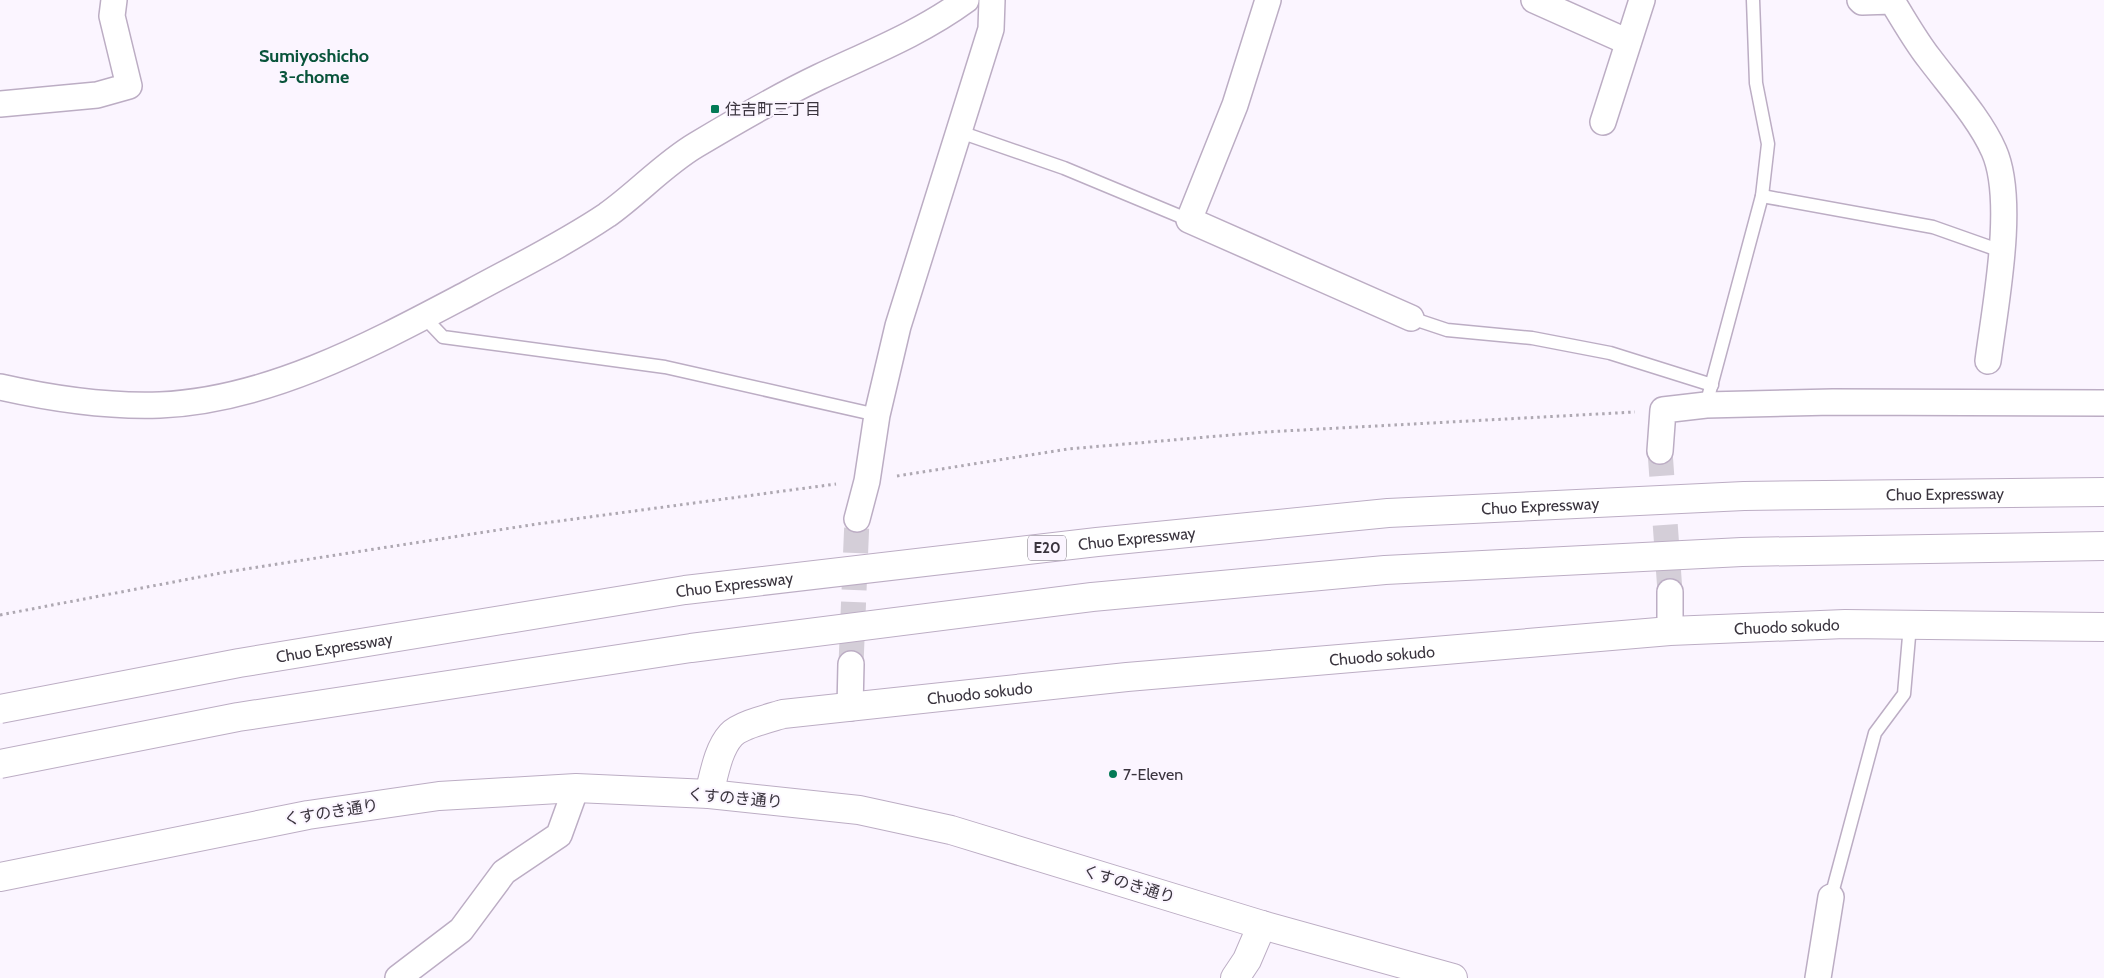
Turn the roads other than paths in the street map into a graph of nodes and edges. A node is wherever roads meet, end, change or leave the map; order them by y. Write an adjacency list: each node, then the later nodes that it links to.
1 (114, 0): 11 (street)
2 (966, 0): 17 (street)
3 (992, 0): 13 (street)
4 (1268, 0): 15 (street)
5 (1534, 0): 10 (street)
6 (1642, 0): 10 (street)
7 (1753, 0): 14 (lane)
8 (1860, 0): 9 (street)
9 (1893, 0): 16 (street)
10 (1628, 42): 12 (street)
11 (0, 104)
12 (1603, 122)
13 (960, 132): 15 (lane); 23 (street)
14 (1762, 196): 16 (lane); 21 (lane)
15 (1189, 220): 18 (street)
16 (2001, 251): 19 (street)
17 (424, 317): 20 (street); 23 (lane)
18 (1412, 318): 21 (lane)
19 (1988, 361)
20 (0, 387)
21 (1709, 395): 22 (street); 24 (street)
22 (2104, 403)
23 (877, 415): 26 (street)
24 (1660, 451)
25 (2104, 492): 34 (main road, Chuo Expressway / E20, bridge)
26 (857, 519)
27 (2104, 546): 35 (main road, bridge)
28 (1670, 592): 31 (street)
29 (1910, 625): 30 (main road, Chuodo sokudo); 31 (main road, Chuodo sokudo); 39 (lane)
30 (2104, 627)
31 (1670, 631): 33 (main road, Chuodo sokudo)
32 (851, 664): 33 (street)
33 (850, 708): 37 (main road, Chuodo sokudo)
34 (0, 709)
35 (0, 764)
36 (576, 788): 37 (main road, くすのき通り); 38 (main road, くすのき通り); 41 (street)
37 (709, 794): 40 (main road, くすのき通り)
38 (0, 877)
39 (1831, 897): 44 (street)
40 (1262, 925): 42 (main road); 43 (main road, くすのき通り)
41 (398, 978)
42 (1235, 978)
43 (1453, 978)
44 (1818, 978)

